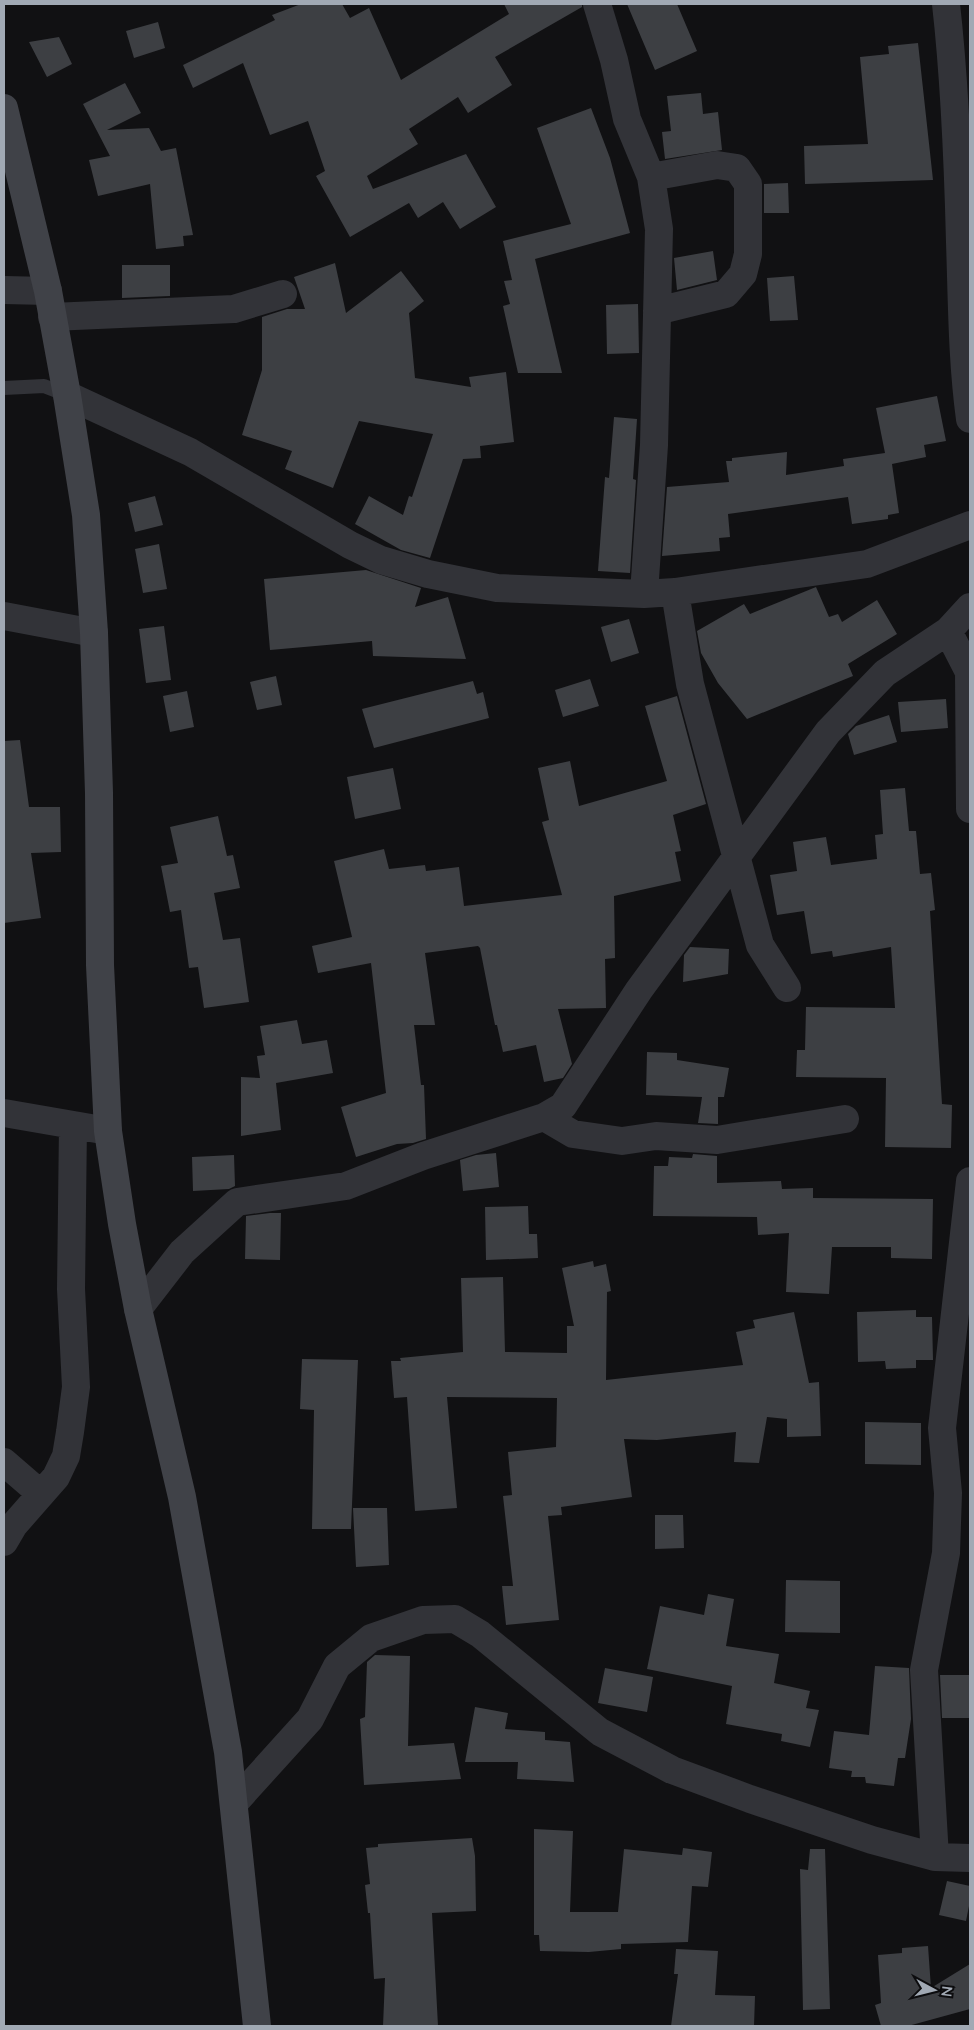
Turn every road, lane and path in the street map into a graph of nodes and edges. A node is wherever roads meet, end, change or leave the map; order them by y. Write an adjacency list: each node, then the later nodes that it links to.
1 (597, 4): 4 (street)
2 (946, 4): 11 (street)
3 (4, 108): 7 (street)
4 (652, 177): 8 (street); 8 (street)
5 (4, 290): 7 (street)
6 (283, 294): 7 (street)
7 (50, 304): 10 (street)
8 (657, 311): 14 (street)
9 (4, 388): 10 (lane)
10 (67, 395): 14 (street); 18 (street)
11 (970, 419)
12 (970, 525): 13 (street)
13 (675, 592): 14 (street); 21 (street)
14 (644, 594)
15 (970, 607): 17 (street)
16 (4, 616): 18 (street)
17 (948, 631): 19 (street); 21 (street)
18 (94, 633): 27 (street)
19 (970, 672): 20 (street)
20 (970, 810)
21 (737, 854): 22 (street); 24 (street)
22 (787, 988)
23 (4, 1113): 26 (street)
24 (544, 1117): 25 (street); 29 (street)
25 (845, 1119)
26 (73, 1125): 27 (street); 31 (street)
27 (108, 1131): 29 (street)
28 (970, 1181): 34 (street)
29 (138, 1309): 33 (street)
30 (4, 1462): 31 (street)
31 (41, 1494): 32 (street)
32 (4, 1542)
33 (235, 1802): 34 (street); 36 (street)
34 (936, 1857): 35 (street)
35 (970, 1858)
36 (257, 2026)

